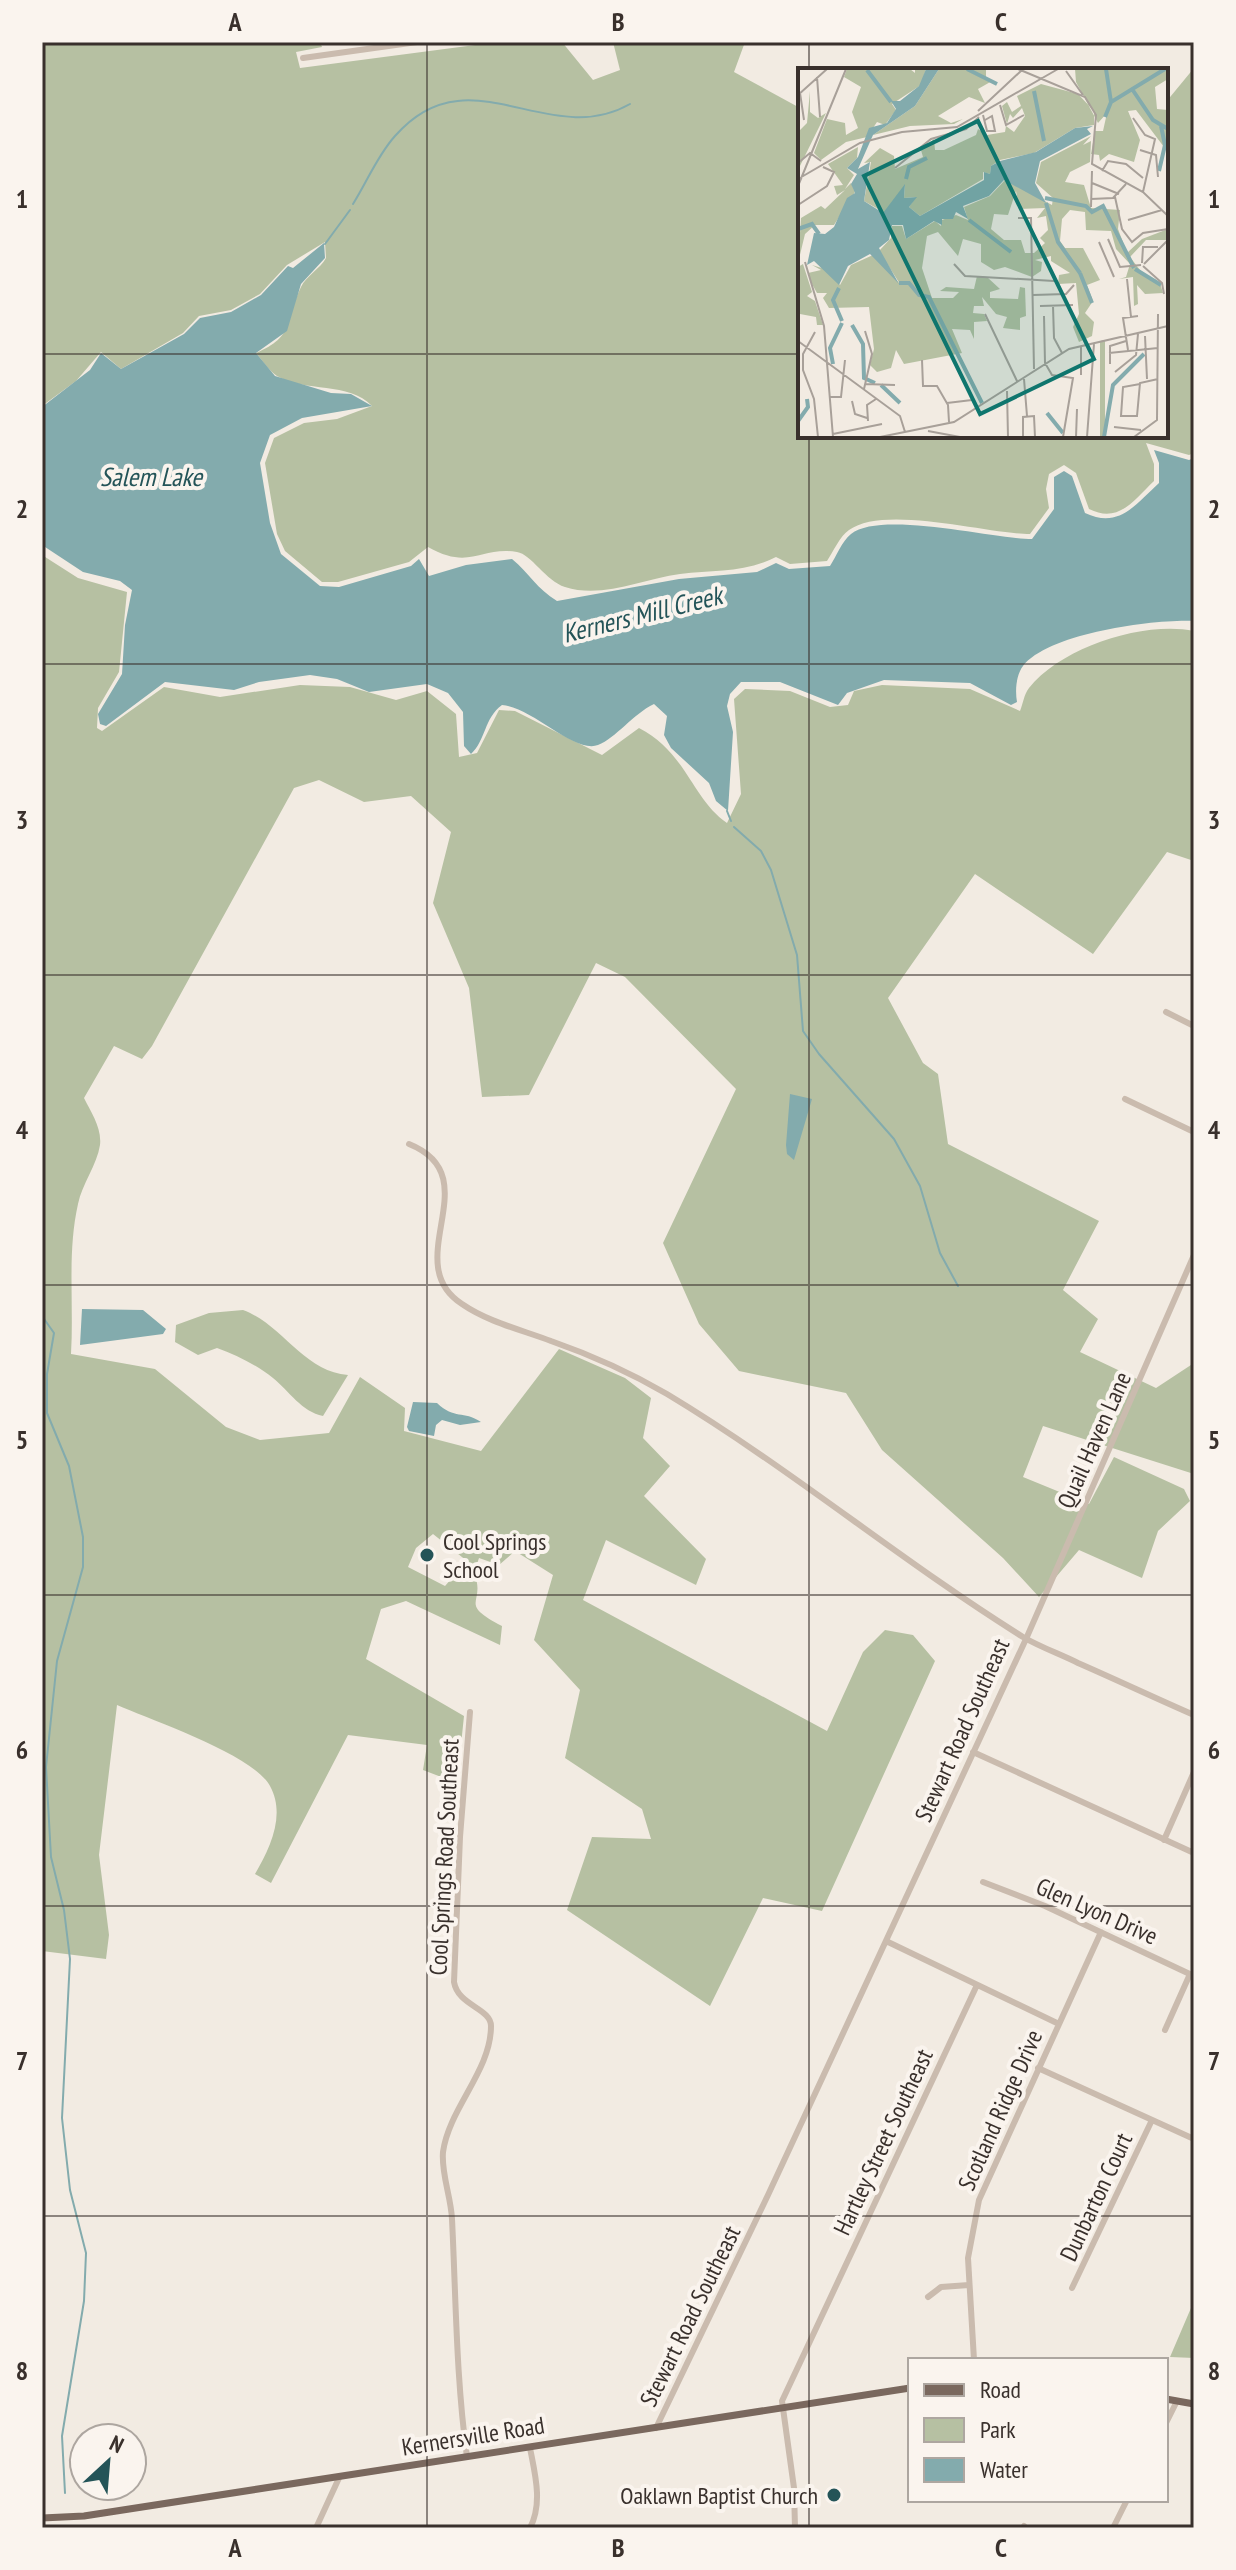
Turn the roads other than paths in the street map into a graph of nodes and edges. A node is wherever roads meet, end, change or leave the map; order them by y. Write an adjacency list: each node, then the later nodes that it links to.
1 (417, 42): 2 (street)
2 (303, 58)
3 (1166, 1012): 4 (street)
4 (1194, 1026)
5 (1125, 1099): 6 (street)
6 (1194, 1132)
7 (409, 1144): 9 (street, Stewart Road Southeast)
8 (1194, 1255): 9 (street, Quail Haven Lane)
9 (1026, 1639): 11 (street); 12 (street, Stewart Road Southeast)
10 (470, 1712): 38 (street, Cool Springs Road Southeast)
11 (1194, 1715)
12 (973, 1752): 14 (street); 18 (street, Stewart Road Southeast)
13 (1194, 1772): 14 (street)
14 (1164, 1840): 15 (street)
15 (1194, 1853)
16 (983, 1882): 17 (street, Glen Lyon Drive)
17 (1101, 1932): 19 (street, Glen Lyon Drive); 21 (street, Scotland Ridge Drive)
18 (886, 1941): 20 (street); 36 (street, Stewart Road Southeast)
19 (1192, 1975): 22 (street)
20 (977, 1985): 21 (street); 34 (street, Hartley Street Southeast)
21 (1059, 2024): 23 (street, Scotland Ridge Drive)
22 (1165, 2030)
23 (1038, 2068): 24 (street); 26 (street, Scotland Ridge Drive)
24 (1152, 2120): 25 (street); 27 (street, Dunbarton Court)
25 (1194, 2139)
26 (969, 2285): 28 (street); 29 (street, Scotland Ridge Drive)
27 (1072, 2288)
28 (928, 2297)
29 (974, 2358)
30 (908, 2388): 34 (main road, Kernersville Road)
31 (1168, 2399): 32 (main road)
32 (1177, 2401): 33 (main road); 35 (street)
33 (1194, 2404)
34 (783, 2407): 36 (main road, Kernersville Road); 44 (street)
35 (1168, 2419)
36 (656, 2428): 37 (main road, Kernersville Road)
37 (530, 2448): 38 (main road, Kernersville Road); 43 (street)
38 (467, 2457): 39 (main road, Kernersville Road)
39 (339, 2478): 41 (main road, Kernersville Road); 42 (street)
40 (1126, 2502): 45 (street)
41 (42, 2518)
42 (316, 2528)
43 (530, 2528)
44 (795, 2528)
45 (1113, 2528)

